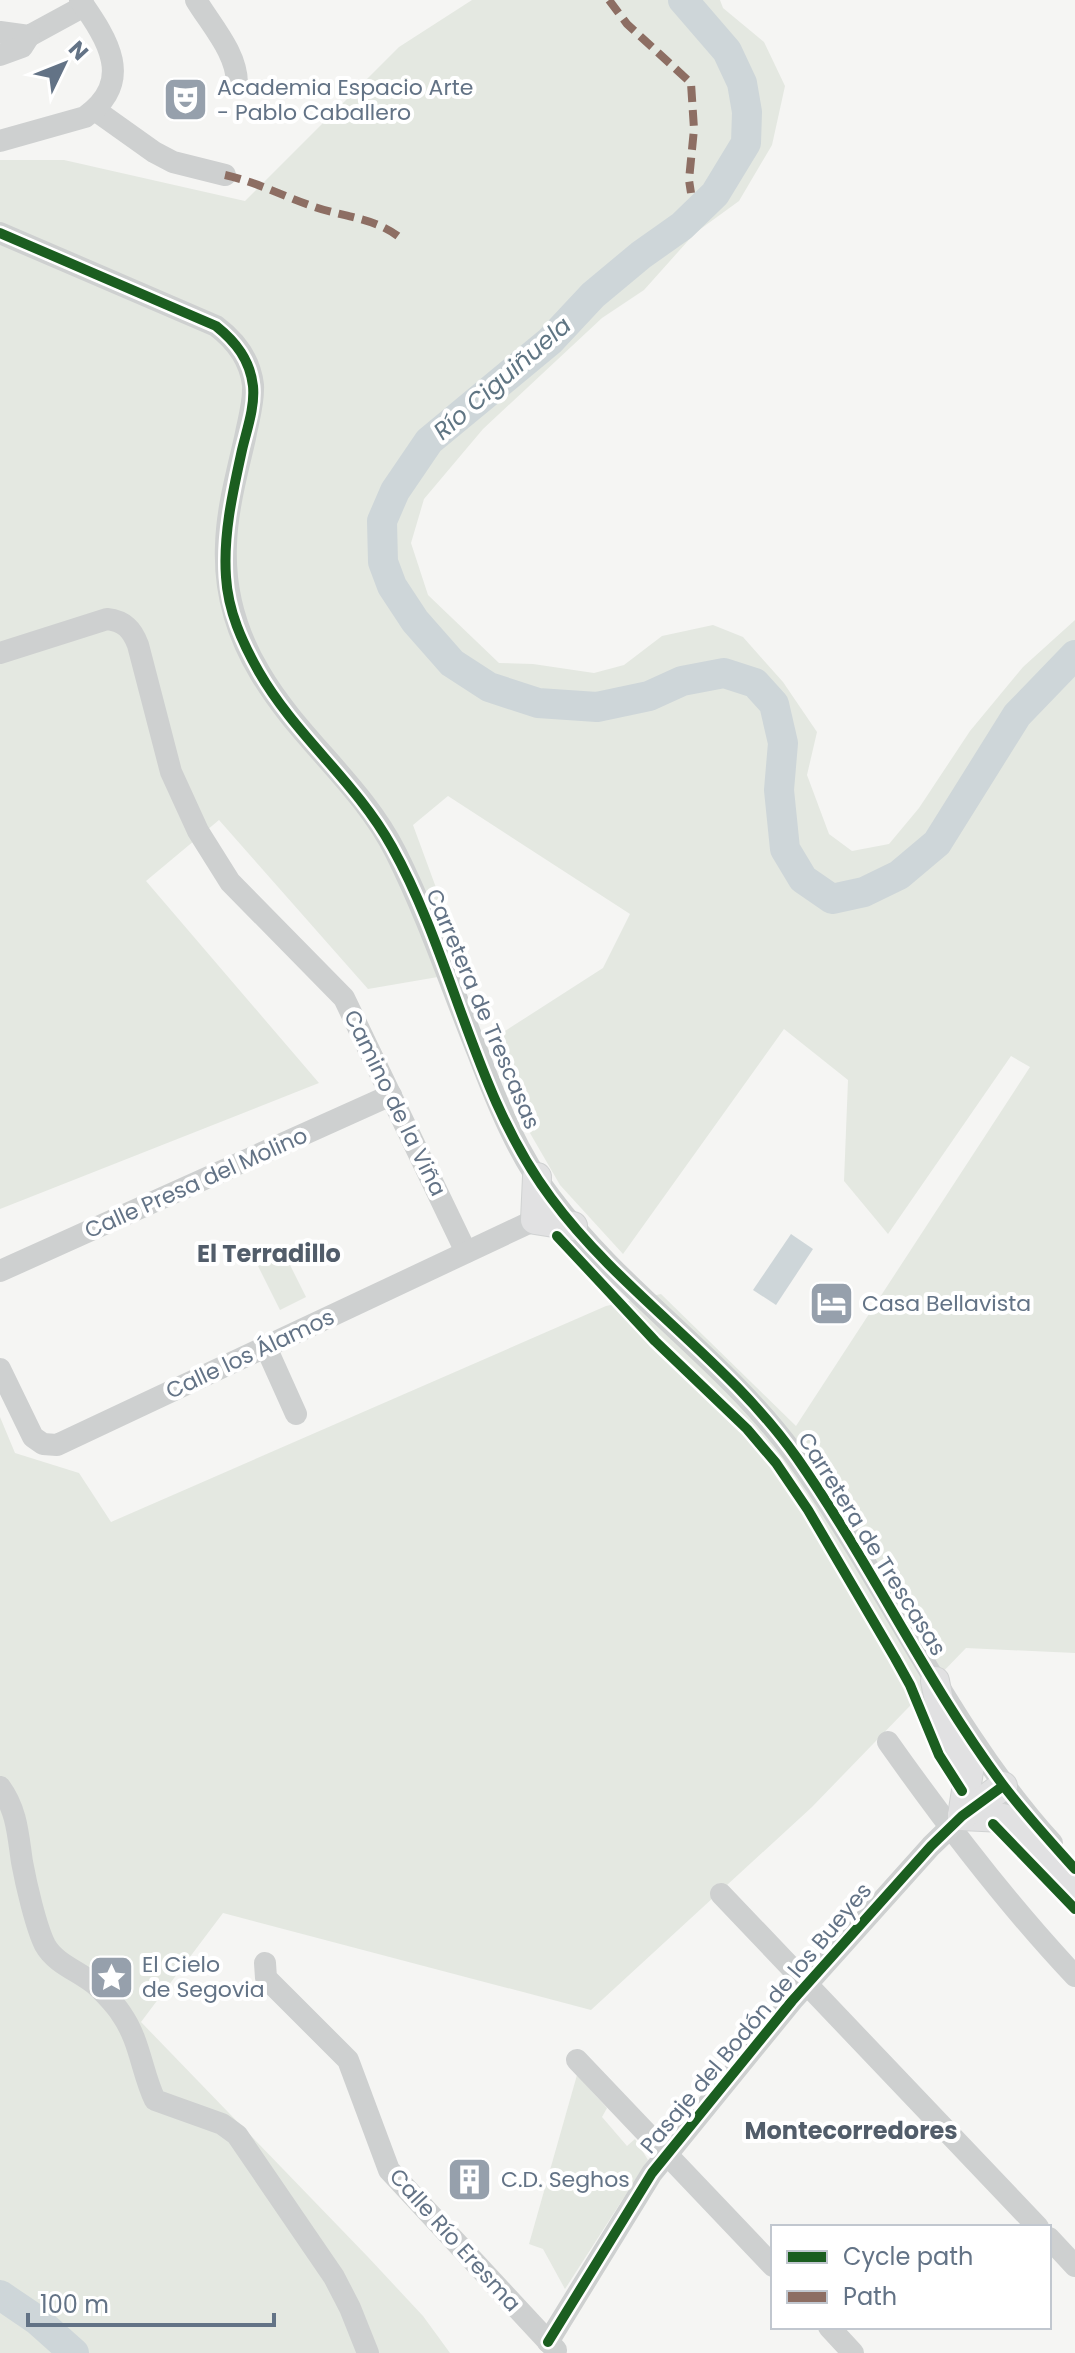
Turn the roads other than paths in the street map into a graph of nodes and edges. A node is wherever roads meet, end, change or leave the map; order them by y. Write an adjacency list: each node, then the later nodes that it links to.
1 (196, 0): 6 (street)
2 (83, 2): 4 (street); 7 (street)
3 (0, 32): 4 (street)
4 (29, 36): 5 (street)
5 (0, 55)
6 (237, 85)
7 (95, 110): 8 (street); 9 (street)
8 (0, 141)
9 (225, 175)
10 (0, 233): 13 (street, Carretera de Trescasas)
11 (0, 653): 12 (street, Camino de la Viña)
12 (391, 1095): 16 (street, Camino de la Viña); 17 (street, Calle Presa del Molino)
13 (537, 1177): 14 (main road); 15 (street, Carretera de Trescasas)
14 (535, 1220): 15 (main road); 16 (street, Calle los Álamos)
15 (573, 1226): 21 (street, Carretera de Trescasas)
16 (466, 1252): 18 (street, Calle los Álamos)
17 (0, 1271)
18 (265, 1345): 19 (street, Calle los Álamos); 20 (street)
19 (0, 1369)
20 (296, 1414)
21 (935, 1681): 23 (street, Carretera de Trescasas); 25 (main road)
22 (888, 1742): 25 (street)
23 (1003, 1786): 25 (main road); 26 (street, Carretera de Trescasas)
24 (0, 1787): 40 (street)
25 (956, 1822): 27 (main road); 30 (street); 31 (street, Pasaje del Bodón de los Bueyes)
26 (1075, 1869)
27 (1075, 1888)
28 (721, 1894): 31 (street)
29 (265, 1963): 39 (street, Calle Río Eresma)
30 (1075, 1976)
31 (808, 1982): 33 (street, Pasaje del Bodón de los Bueyes); 34 (street)
32 (577, 2060): 33 (street)
33 (668, 2152): 36 (street); 39 (street, Pasaje del Bodón de los Bueyes)
34 (1036, 2225)
35 (1051, 2240): 37 (street)
36 (771, 2264)
37 (1075, 2266)
38 (831, 2329): 41 (street)
39 (553, 2348)
40 (368, 2353)
41 (853, 2353)

